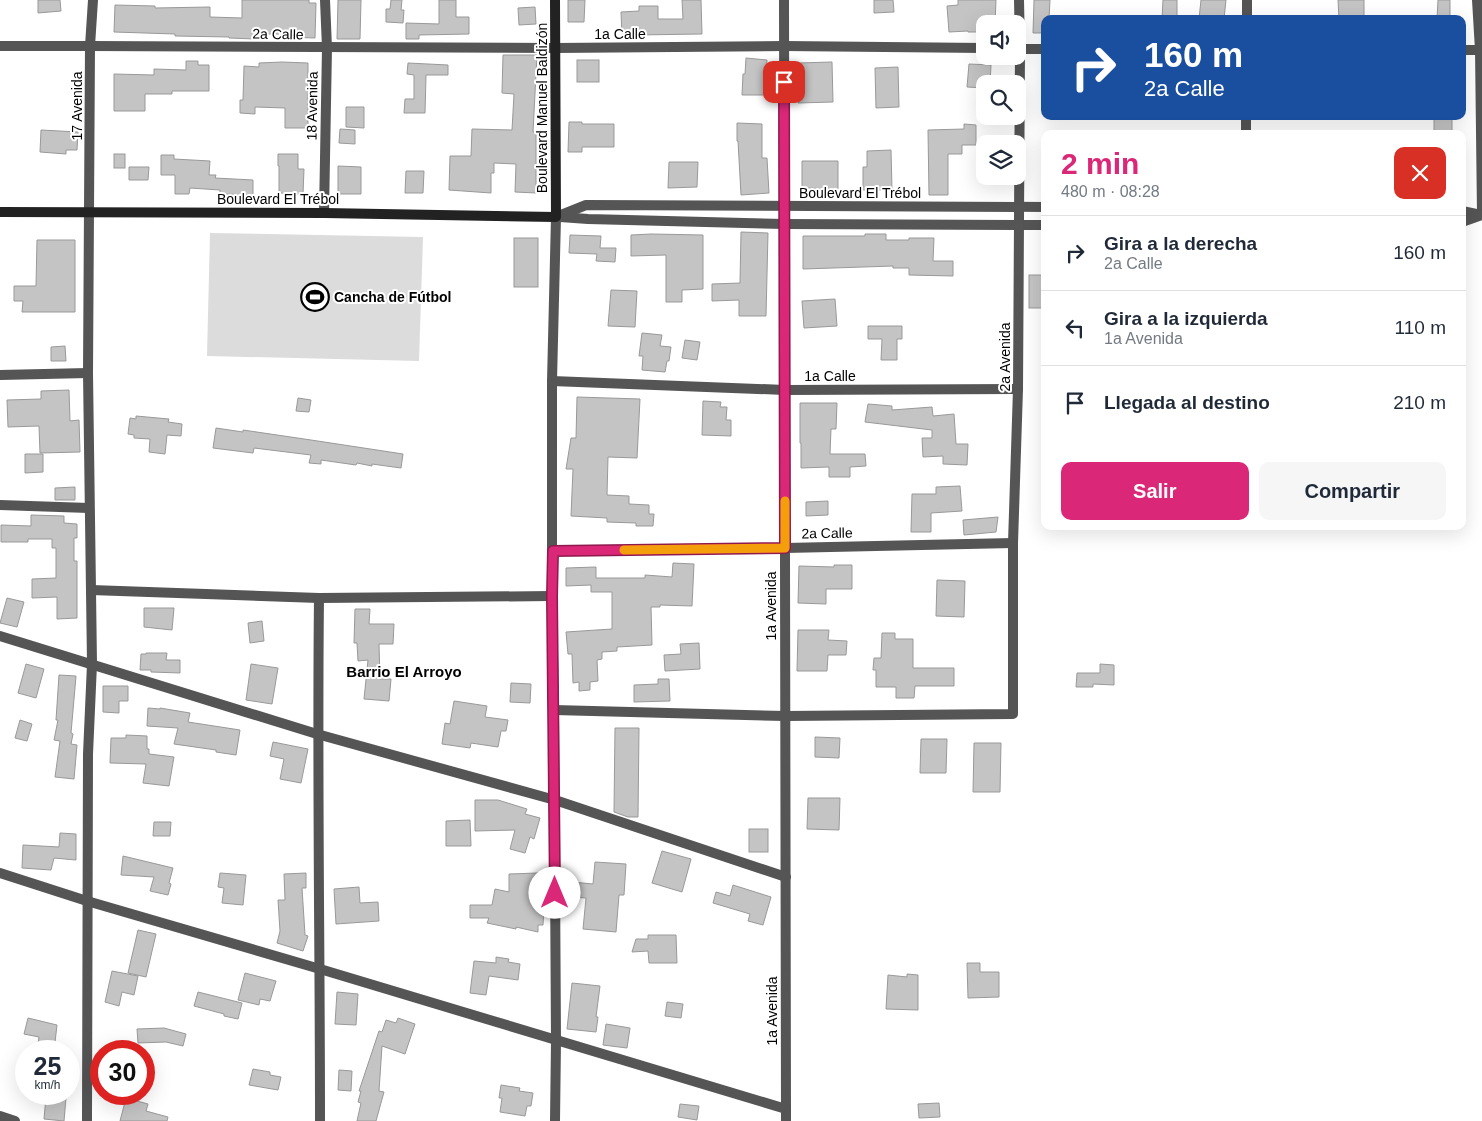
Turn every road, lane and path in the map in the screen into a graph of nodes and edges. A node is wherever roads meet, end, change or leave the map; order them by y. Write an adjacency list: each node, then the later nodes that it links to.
1 (93, 0): 11 (street, 17 Avenida)
2 (325, 0): 13 (street, 18 Avenida)
3 (555, 0): 14 (main road, Boulevard Manuel Baldizón)
4 (784, 0): 12 (street, 1a Avenida)
5 (1019, 0): 8 (street, 2a Avenida)
6 (1247, 0): 9 (street)
7 (1477, 0): 19 (street)
8 (1019, 15)
9 (1247, 15)
10 (0, 46): 11 (street, 2a Calle)
11 (90, 46): 13 (street, 2a Calle); 25 (street, 17 Avenida)
12 (784, 46): 14 (street, 1a Calle); 15 (street, 1a Calle); 21 (street, 1a Avenida)
13 (327, 48): 14 (street, 2a Calle); 26 (street, 18 Avenida)
14 (555, 48): 29 (main road, Boulevard Manuel Baldizón)
15 (976, 48)
16 (1026, 49): 17 (street)
17 (1041, 49)
18 (1466, 50): 19 (street)
19 (1481, 50): 28 (street)
20 (1019, 65): 22 (street, 2a Avenida)
21 (785, 207): 22 (street, Boulevard El Trébol); 29 (street, Boulevard El Trébol); 31 (street, 1a Avenida)
22 (1019, 207): 23 (street, Boulevard El Trébol); 32 (street, 2a Avenida)
23 (1041, 207)
24 (0, 212): 25 (main road, Boulevard El Trébol)
25 (90, 212): 26 (main road, Boulevard El Trébol); 34 (street, 17 Avenida)
26 (324, 212): 29 (main road, Boulevard El Trébol)
27 (1466, 212): 28 (street)
28 (1482, 215): 30 (street)
29 (556, 216): 31 (street, Boulevard El Trébol); 36 (street)
30 (1466, 221)
31 (785, 224): 32 (street, Boulevard El Trébol); 38 (street, 1a Avenida)
32 (1019, 224): 33 (street, Boulevard El Trébol); 37 (street, 2a Avenida)
33 (1041, 225)
34 (88, 373): 35 (street); 40 (street, 17 Avenida)
35 (0, 375)
36 (552, 381): 38 (street, 1a Calle); 43 (street)
37 (1018, 389): 38 (street, 1a Calle); 41 (street, 2a Avenida)
38 (785, 390): 42 (street, 1a Avenida)
39 (0, 505): 40 (street)
40 (89, 508): 44 (street, 17 Avenida)
41 (1013, 543): 42 (street, 2a Calle); 50 (street, 2a Avenida)
42 (785, 548): 43 (street, 2a Calle); 50 (street, 1a Avenida)
43 (553, 551): 45 (street)
44 (91, 590): 46 (street); 48 (street, 17 Avenida)
45 (552, 596): 46 (street); 49 (street)
46 (319, 598): 51 (street)
47 (0, 636): 48 (street)
48 (92, 664): 51 (street); 55 (street, 17 Avenida)
49 (554, 710): 50 (street); 52 (street)
50 (786, 716): 54 (street, 1a Avenida)
51 (318, 734): 52 (street); 56 (street)
52 (554, 800): 54 (street); 57 (street)
53 (0, 873): 55 (street)
54 (786, 877): 58 (street, 1a Avenida)
55 (87, 901): 56 (street); 61 (street, 17 Avenida)
56 (320, 969): 57 (street); 62 (street)
57 (556, 1041): 58 (street); 63 (street)
58 (786, 1109): 64 (street, 1a Avenida)
59 (0, 1116): 60 (street)
60 (15, 1121)
61 (87, 1121)
62 (320, 1121)
63 (555, 1121)
64 (786, 1121)

